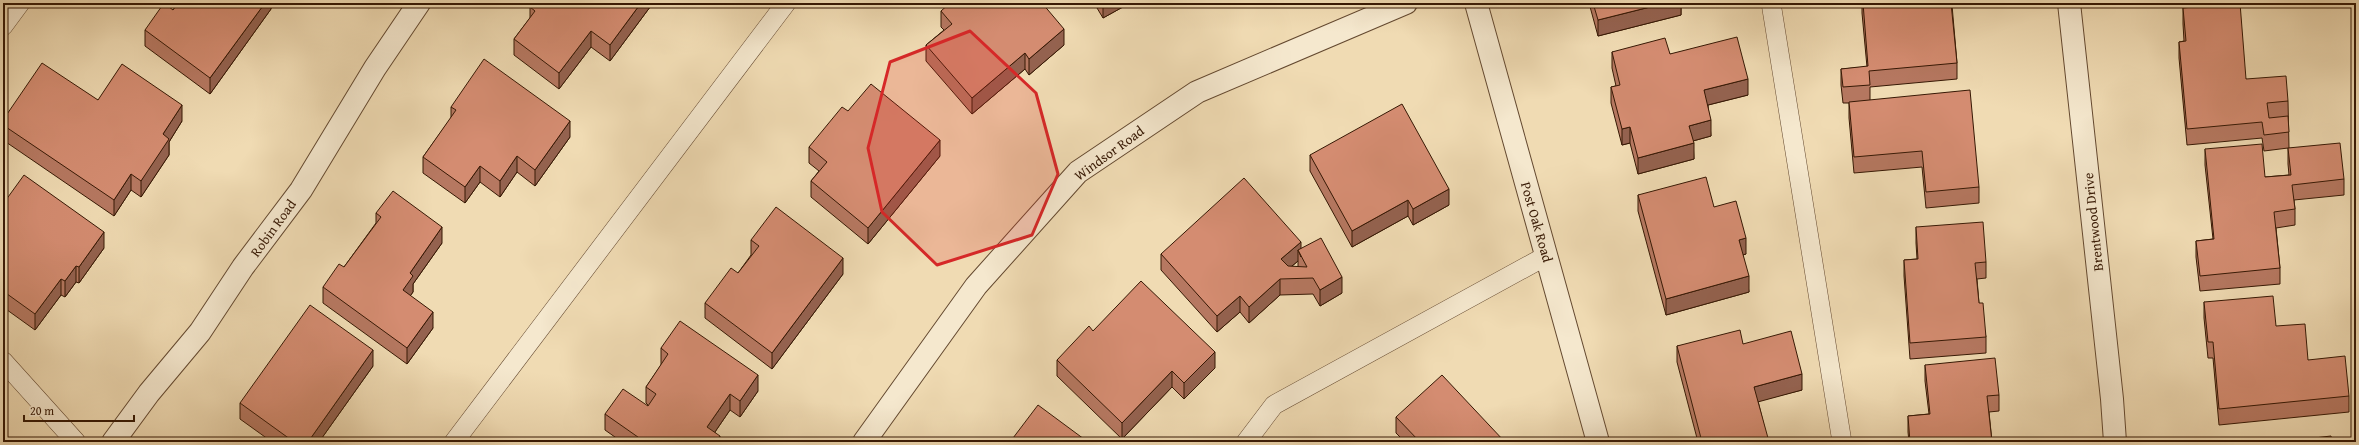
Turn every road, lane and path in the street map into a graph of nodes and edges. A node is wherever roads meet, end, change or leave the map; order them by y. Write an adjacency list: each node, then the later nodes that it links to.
1 (20, 3): 8 (lane)
2 (419, 3): 12 (street, Robin Road)
3 (786, 3): 13 (lane)
4 (1406, 3): 14 (street, Windsor Road)
5 (1476, 3): 9 (street, Post Oak Road)
6 (1771, 3): 17 (lane)
7 (2069, 3): 18 (street, Brentwood Drive)
8 (3, 26)
9 (1546, 256): 15 (lane); 16 (street, Post Oak Road)
10 (3, 360): 11 (lane)
11 (76, 442)
12 (113, 442)
13 (454, 442)
14 (864, 442)
15 (1246, 442)
16 (1598, 442)
17 (1842, 442)
18 (2115, 442)

